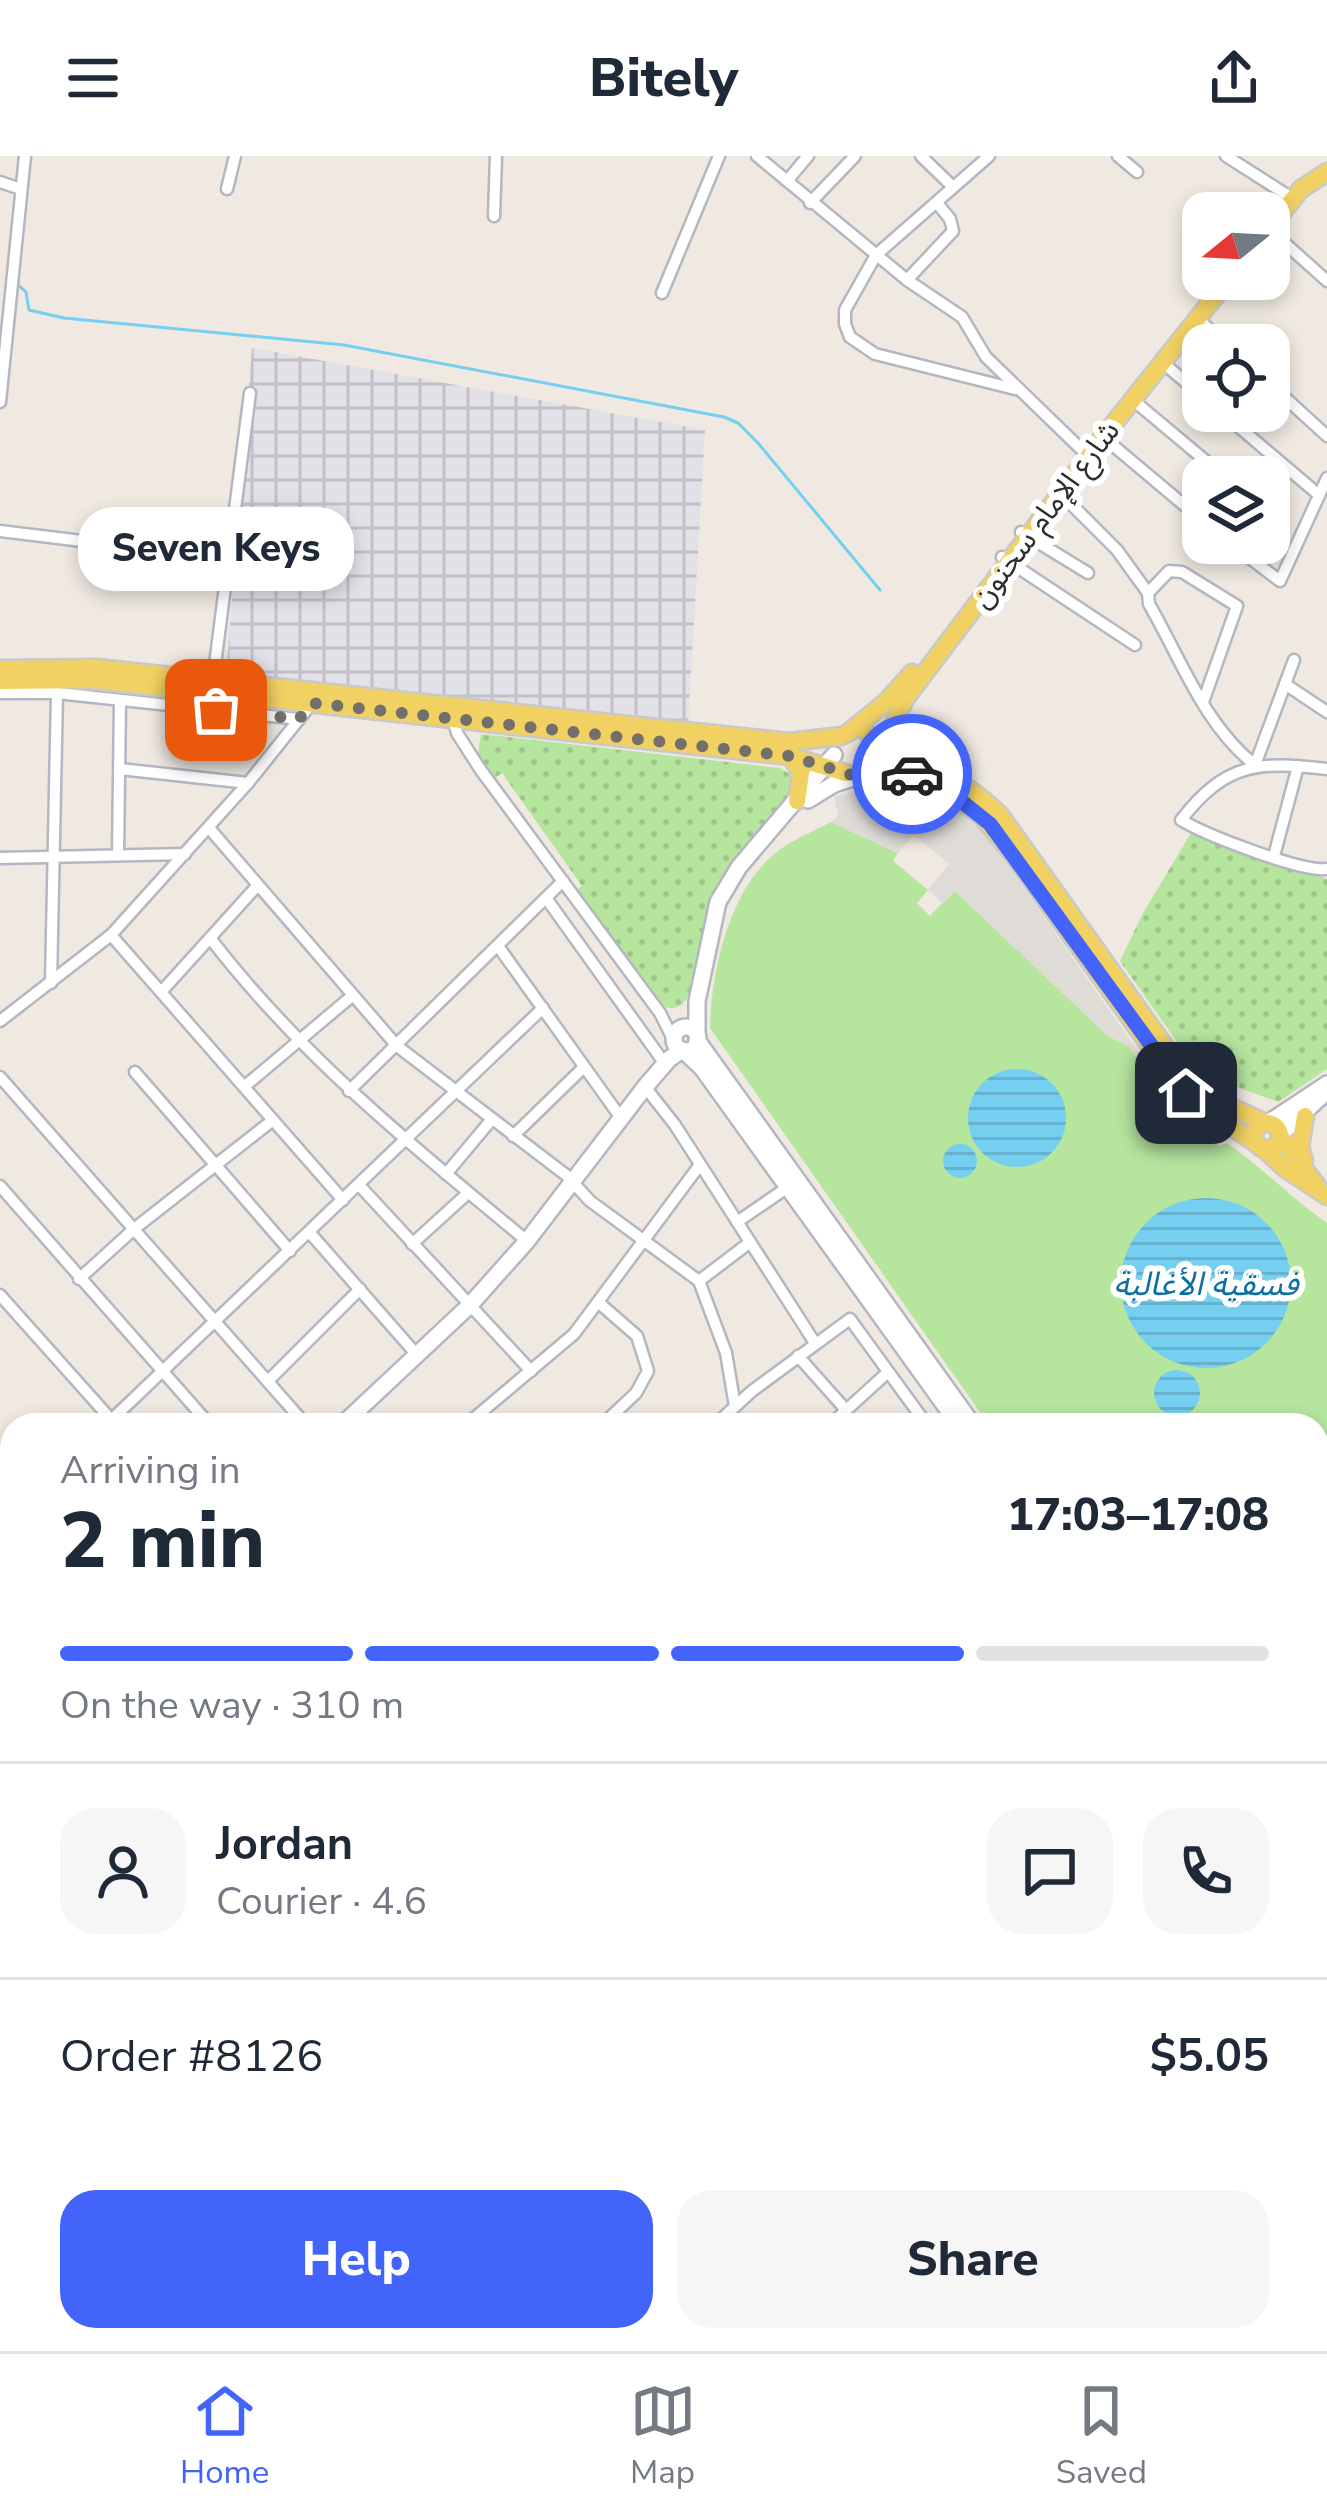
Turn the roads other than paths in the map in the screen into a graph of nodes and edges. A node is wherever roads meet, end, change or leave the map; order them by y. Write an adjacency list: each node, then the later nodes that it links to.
1 (25, 156): 17 (street)
2 (236, 156): 18 (street)
3 (496, 156): 24 (street)
4 (719, 156): 29 (street)
5 (757, 156): 14 (street)
6 (808, 156): 14 (street)
7 (856, 156): 21 (street)
8 (921, 156): 16 (street)
9 (989, 156): 16 (street)
10 (1118, 156): 13 (street)
11 (1226, 156): 19 (street)
12 (1325, 164): 20 (main road); 23 (main road)
13 (1137, 172)
14 (787, 181): 21 (street)
15 (0, 182): 17 (street)
16 (953, 188): 22 (street)
17 (21, 189): 39 (street)
18 (227, 189)
19 (1282, 192)
20 (1290, 193)
21 (810, 202): 26 (street)
22 (937, 203): 26 (street); 27 (street)
23 (1290, 204)
24 (494, 216)
25 (1290, 248): 28 (street)
26 (876, 255): 27 (street); 36 (street)
27 (907, 280): 36 (street)
28 (1327, 281)
29 (662, 292)
30 (1202, 300): 44 (main road, شارع الإمام سحنون)
31 (1212, 300): 32 (main road, شارع الإمام سحنون)
32 (1197, 318): 33 (street); 34 (main road, شارع الإمام سحنون)
33 (1204, 324)
34 (1162, 362): 35 (street); 38 (main road, شارع الإمام سحنون)
35 (1182, 379)
36 (1019, 390): 44 (street)
37 (250, 393): 52 (street)
38 (1133, 400): 43 (main road, شارع الإمام سحنون); 45 (street)
39 (0, 402)
40 (1290, 402): 42 (street)
41 (1245, 432): 48 (street)
42 (1327, 436)
43 (1103, 437): 47 (main road, شارع الإمام سحنون); 49 (street)
44 (1083, 451): 51 (main road, شارع الإمام سحنون)
45 (1200, 456)
46 (1327, 478): 48 (street)
47 (1061, 494): 51 (main road, شارع الإمام سحنون); 58 (street)
48 (1319, 495): 54 (street)
49 (1182, 503)
50 (0, 531): 52 (street)
51 (1024, 534): 53 (main road, شارع الإمام سحنون); 57 (street)
52 (229, 559): 62 (street)
53 (1005, 559): 59 (street); 67 (main road, شارع الإمام سحنون); 74 (main road, شارع الإمام سحنون)
54 (1290, 559)
55 (1258, 564): 56 (street)
56 (1288, 564)
57 (1088, 573)
58 (1148, 592): 70 (street); 70 (street)
59 (1135, 645)
60 (1294, 659): 64 (street)
61 (0, 668): 62 (main road)
62 (213, 680): 69 (main road)
63 (0, 681): 69 (main road)
64 (1285, 684): 72 (street); 78 (street)
65 (0, 693): 66 (street)
66 (57, 693): 68 (street); 90 (street)
67 (905, 699): 75 (main road, شارع الإمام سحنون); 77 (main road)
68 (120, 700): 73 (street); 80 (street)
69 (325, 700): 71 (main road); 73 (street)
70 (1203, 702): 78 (street)
71 (452, 712): 74 (main road); 76 (main road); 93 (street)
72 (1327, 712)
73 (299, 719): 83 (street)
74 (845, 735): 75 (main road); 81 (main road)
75 (877, 746): 77 (main road); 81 (main road, شارع الإمام سحنون)
76 (790, 756): 81 (main road); 84 (main road)
77 (915, 758): 119 (main road)
78 (1255, 765): 79 (street); 89 (street)
79 (1298, 766): 82 (street); 89 (street)
80 (120, 769): 83 (street); 88 (street)
81 (846, 769): 84 (street); 85 (street); 122 (main road)
82 (1327, 769)
83 (248, 783): 86 (street)
84 (797, 801): 85 (street)
85 (782, 821): 105 (street)
86 (209, 828): 87 (street); 94 (street)
87 (185, 854): 88 (street); 96 (street)
88 (118, 855): 90 (street)
89 (1274, 856): 92 (street)
90 (53, 857): 91 (street); 99 (street)
91 (0, 858)
92 (1327, 868)
93 (563, 881): 95 (street); 105 (street)
94 (257, 886): 97 (street); 101 (street)
95 (546, 898): 98 (street); 105 (street)
96 (112, 935): 99 (street); 100 (street)
97 (210, 938): 100 (street); 104 (street)
98 (498, 946): 102 (street); 106 (street)
99 (51, 983): 103 (street)
100 (162, 991): 110 (street)
101 (352, 996): 104 (street); 106 (street)
102 (543, 1009): 107 (street); 114 (street)
103 (0, 1021)
104 (296, 1041): 110 (street); 113 (street)
105 (681, 1044): 111 (street); 130 (street); 169 (street)
106 (397, 1046): 113 (street); 114 (street)
107 (584, 1067): 116 (street); 120 (street)
108 (135, 1072): 123 (street)
109 (0, 1078): 135 (street)
110 (244, 1086): 118 (street)
111 (646, 1087): 116 (street); 124 (street)
112 (1327, 1087): 115 (street); 119 (street)
113 (349, 1091): 121 (street)
114 (457, 1091): 117 (street); 121 (street)
115 (1305, 1115): 119 (street); 125 (main road)
116 (621, 1118): 127 (street)
117 (492, 1119): 120 (street); 126 (street)
118 (273, 1120): 123 (street); 133 (street)
119 (1274, 1129): 122 (main road); 125 (main road)
120 (513, 1136): 127 (street)
121 (405, 1141): 126 (street); 128 (street)
122 (1260, 1146): 132 (main road)
123 (215, 1164): 135 (street); 141 (street)
124 (699, 1166): 134 (street); 137 (street)
125 (1308, 1172): 132 (main road)
126 (446, 1174): 131 (street)
127 (572, 1182): 137 (street); 138 (street)
128 (359, 1185): 133 (street); 140 (street)
129 (0, 1186): 142 (street)
130 (788, 1187): 134 (street); 168 (street)
131 (469, 1193): 138 (street); 140 (street)
132 (1324, 1194)
133 (344, 1200): 136 (street)
134 (737, 1222): 139 (street)
135 (134, 1228): 142 (street); 148 (street)
136 (310, 1233): 141 (street); 144 (street)
137 (642, 1236): 143 (street); 146 (street)
138 (527, 1241): 147 (street)
139 (749, 1243): 143 (street); 149 (street)
140 (412, 1244): 147 (street)
141 (290, 1251): 148 (street)
142 (80, 1279): 152 (street)
143 (699, 1281): 156 (street)
144 (360, 1289): 150 (street); 155 (street)
145 (0, 1295): 157 (street)
146 (598, 1302): 153 (street); 163 (street)
147 (470, 1305): 150 (street); 153 (street)
148 (217, 1322): 152 (street); 155 (street)
149 (815, 1343): 151 (street); 154 (street)
150 (417, 1354): 161 (street)
151 (798, 1356): 156 (street); 165 (street)
152 (161, 1370): 158 (street); 159 (street)
153 (531, 1371): 162 (street)
154 (888, 1372): 166 (street); 167 (street)
155 (269, 1381): 160 (street)
156 (735, 1406): 164 (street)
157 (102, 1413)
158 (120, 1413)
159 (199, 1413)
160 (296, 1413)
161 (355, 1413)
162 (484, 1413)
163 (615, 1413)
164 (728, 1413)
165 (837, 1413)
166 (847, 1413)
167 (918, 1413)
168 (950, 1413)
169 (965, 1413)

